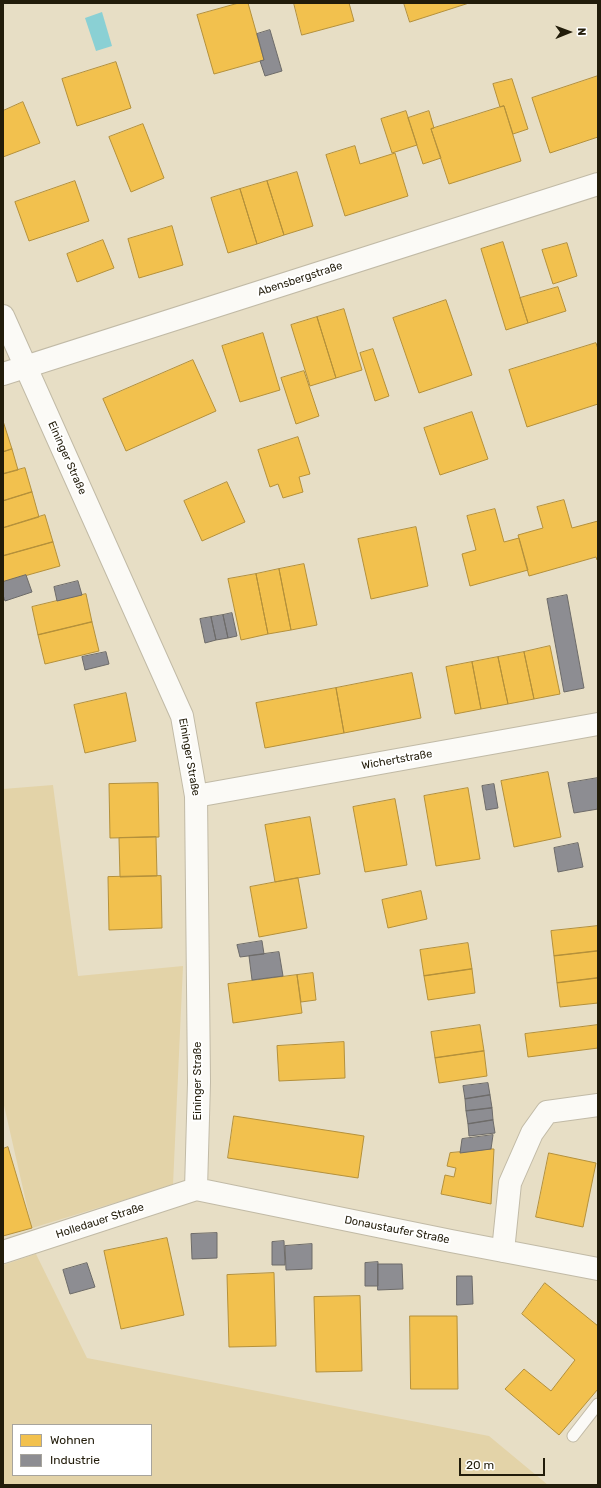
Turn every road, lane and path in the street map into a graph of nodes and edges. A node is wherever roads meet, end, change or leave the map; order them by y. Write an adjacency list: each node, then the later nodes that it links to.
1 (598, 184): 3 (street, Abensbergstraße)
2 (3, 316): 3 (street, Eininger Straße)
3 (26, 367): 4 (street, Abensbergstraße); 6 (street, Eininger Straße)
4 (3, 374)
5 (598, 724): 6 (street, Wichertstraße)
6 (196, 796): 8 (street, Eininger Straße)
7 (598, 1105): 9 (street)
8 (196, 1189): 9 (street, Donaustaufer Straße); 10 (street, Holledauer Straße)
9 (503, 1251): 11 (street, Donaustaufer Straße)
10 (3, 1252)
11 (598, 1269)
12 (598, 1404): 13 (lane)
13 (573, 1436)

